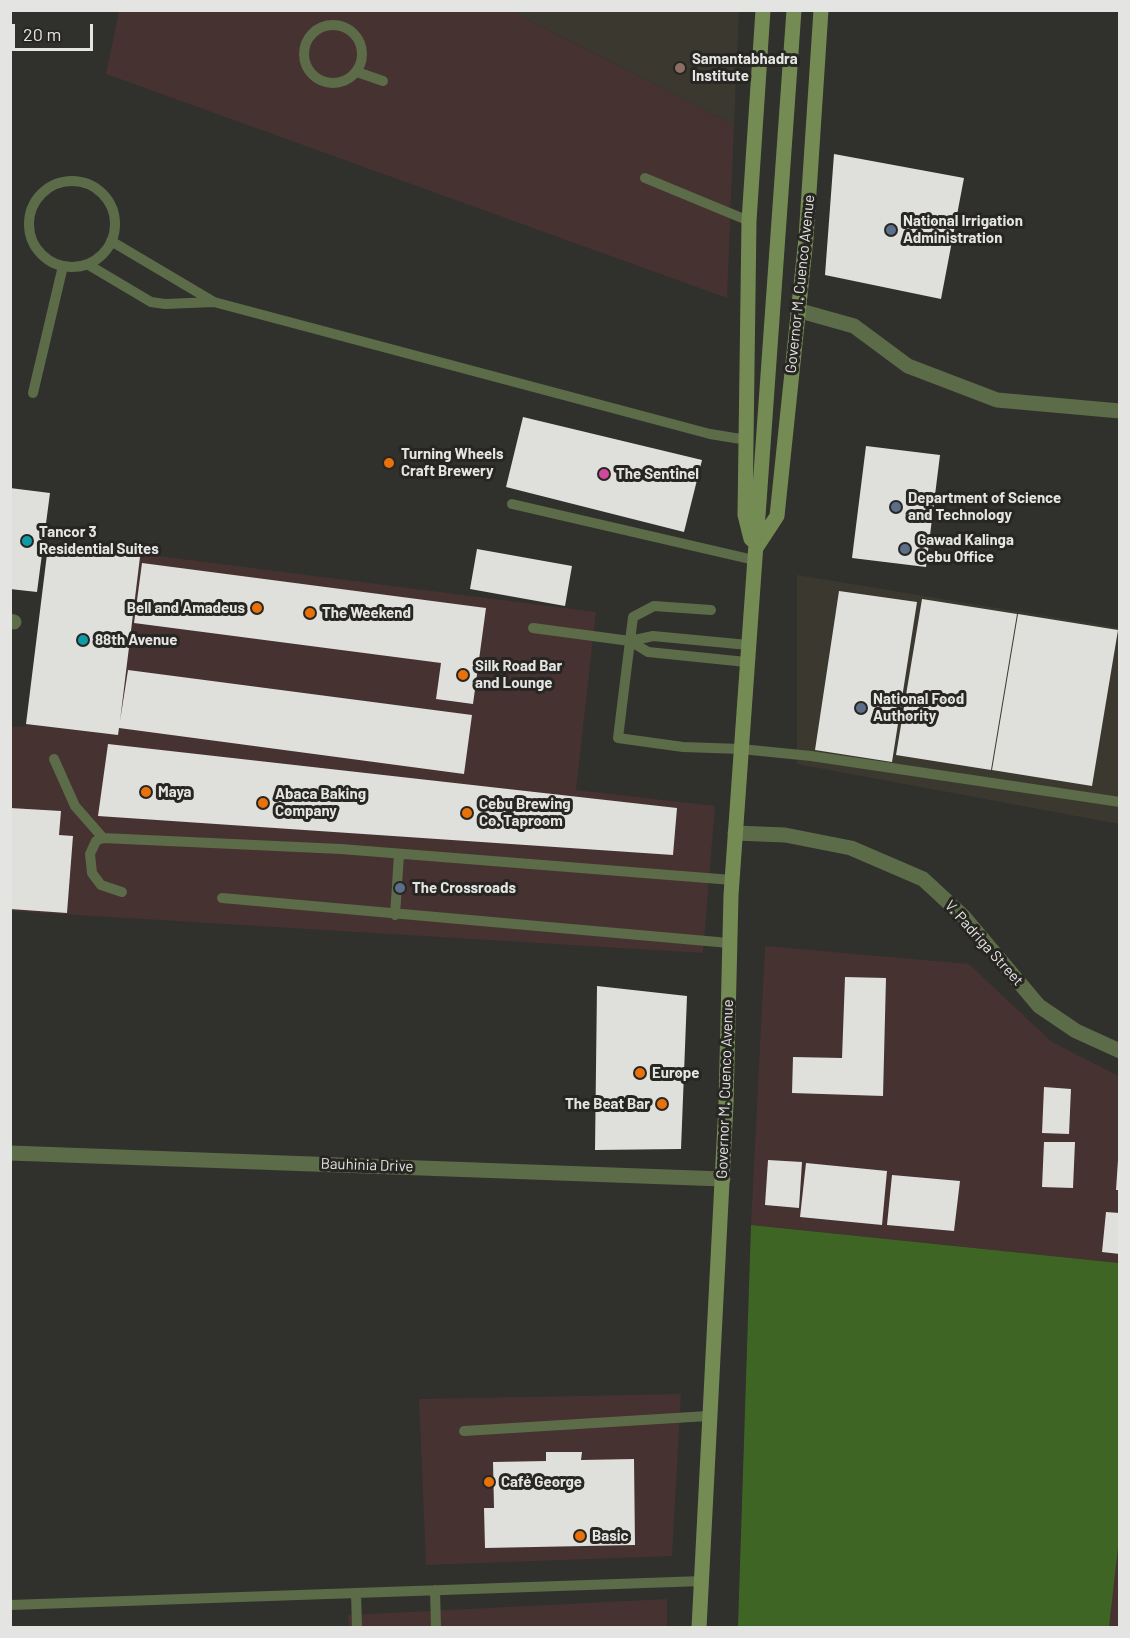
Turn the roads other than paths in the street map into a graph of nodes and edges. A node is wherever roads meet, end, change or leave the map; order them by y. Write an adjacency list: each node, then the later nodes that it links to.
1 (763, 10): 7 (main road, Governor M. Cuenco Avenue)
2 (794, 10): 17 (main road, Governor M. Cuenco Avenue)
3 (821, 10): 12 (main road, Governor M. Cuenco Avenue)
4 (357, 72): 4 (lane); 5 (lane)
5 (383, 81)
6 (645, 178): 7 (lane)
7 (749, 221): 15 (main road, Governor M. Cuenco Avenue)
8 (111, 242): 9 (lane); 10 (lane); 11 (lane)
9 (87, 264): 10 (lane); 11 (lane)
10 (63, 266): 13 (lane)
11 (214, 302): 15 (lane)
12 (797, 310): 14 (street); 17 (main road, Governor M. Cuenco Avenue)
13 (33, 393)
14 (1119, 411)
15 (747, 440): 17 (main road, Governor M. Cuenco Avenue)
16 (512, 504): 17 (lane)
17 (754, 555): 21 (main road, Governor M. Cuenco Avenue)
18 (711, 610): 20 (lane)
19 (533, 628): 20 (lane)
20 (630, 641): 21 (lane); 22 (lane); 23 (lane)
21 (748, 645): 22 (main road, Governor M. Cuenco Avenue)
22 (747, 662): 23 (main road, Governor M. Cuenco Avenue)
23 (741, 749): 25 (lane); 26 (main road, Governor M. Cuenco Avenue)
24 (54, 759): 27 (lane)
25 (1119, 802)
26 (735, 833): 29 (main road, Governor M. Cuenco Avenue); 34 (street, V. Padriga Street)
27 (103, 838): 28 (lane); 30 (lane)
28 (399, 855): 29 (lane); 32 (lane)
29 (732, 880): 33 (main road, Governor M. Cuenco Avenue)
30 (122, 892)
31 (222, 898): 32 (lane)
32 (395, 915): 33 (lane)
33 (729, 943): 36 (main road, Governor M. Cuenco Avenue)
34 (1119, 1051)
35 (10, 1153): 36 (street, Bauhinia Drive)
36 (723, 1179): 37 (main road, Governor M. Cuenco Avenue)
37 (708, 1416): 38 (lane); 39 (main road, Governor M. Cuenco Avenue)
38 (464, 1431)
39 (703, 1581): 40 (lane); 45 (main road, Governor M. Cuenco Avenue)
40 (435, 1590): 41 (lane); 44 (lane)
41 (356, 1593): 42 (lane); 43 (lane)
42 (10, 1605)
43 (357, 1628)
44 (436, 1628)
45 (699, 1628)

